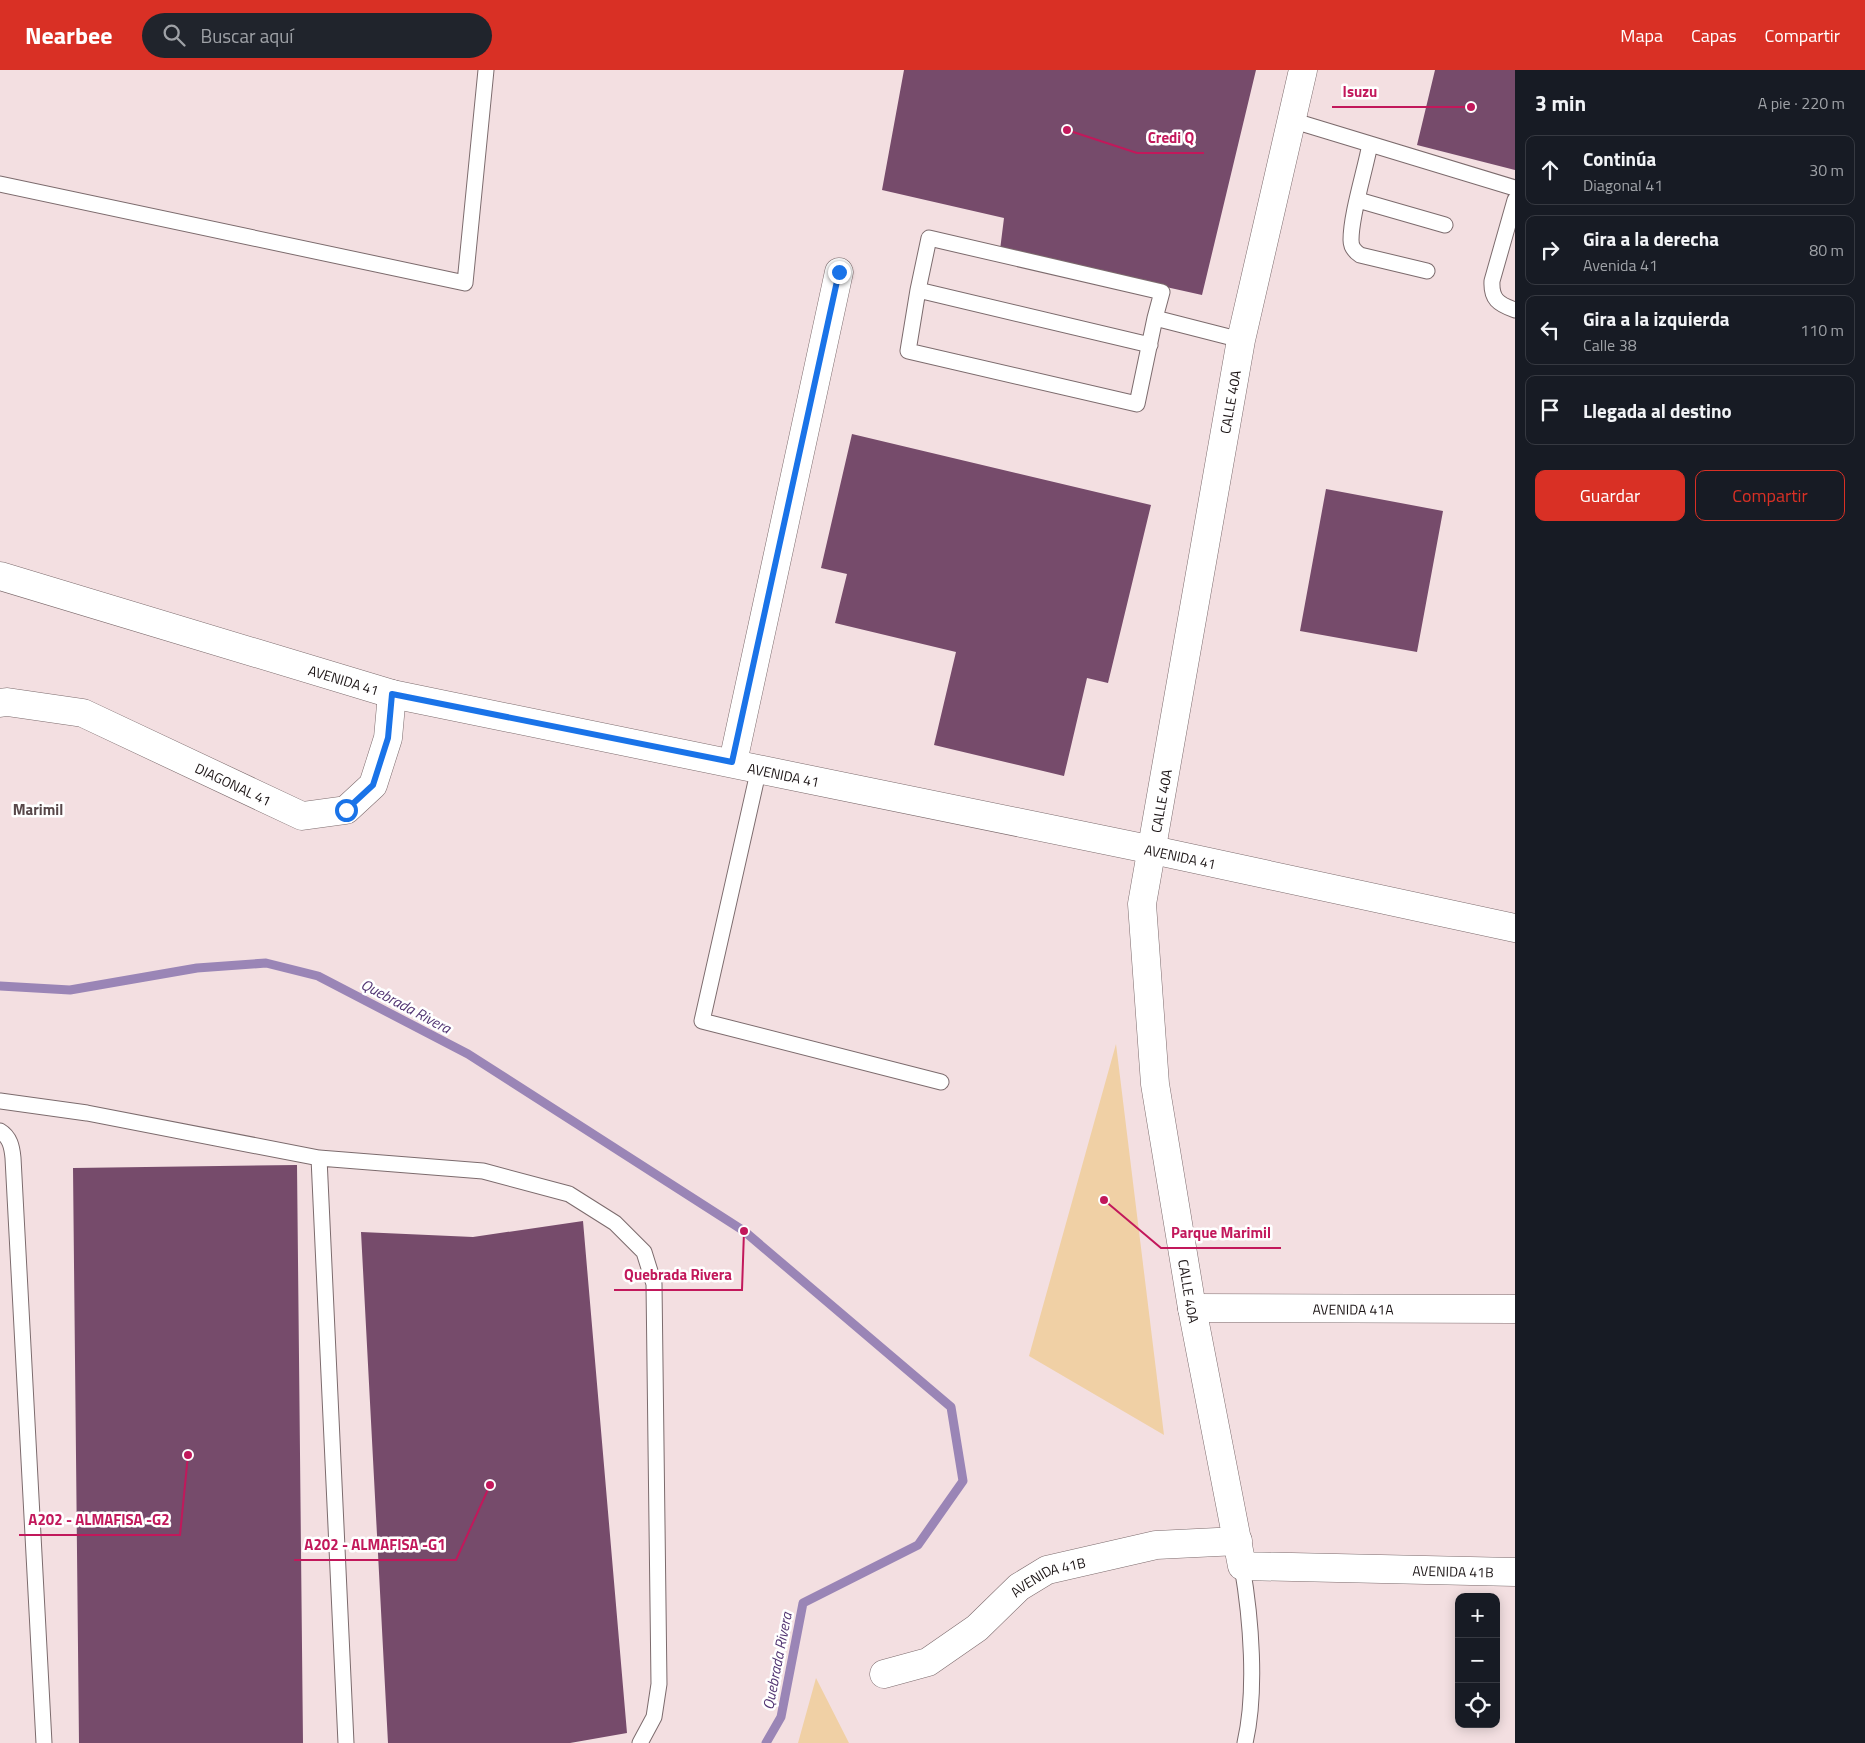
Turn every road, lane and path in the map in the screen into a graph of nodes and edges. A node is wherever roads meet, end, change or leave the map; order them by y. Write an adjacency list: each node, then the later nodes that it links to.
1 (486, 70): 5 (lane)
2 (1302, 70): 3 (street, CALLE 40A)
3 (1291, 120): 4 (lane); 15 (street, CALLE 40A)
4 (1370, 144): 6 (lane); 7 (lane)
5 (0, 184)
6 (1515, 188)
7 (1358, 200): 9 (lane); 10 (lane)
8 (1515, 200): 13 (lane)
9 (1445, 225)
10 (1428, 271)
11 (839, 272): 20 (street)
12 (918, 290): 14 (lane); 16 (lane); 16 (lane)
13 (1515, 310)
14 (1155, 318): 15 (lane); 16 (lane)
15 (1241, 340): 21 (street, CALLE 40A)
16 (1150, 345)
17 (0, 576): 18 (street, AVENIDA 41)
18 (392, 694): 19 (street, DIAGONAL 41); 20 (street, AVENIDA 41)
19 (0, 703)
20 (746, 765): 21 (street, AVENIDA 41); 23 (lane)
21 (1153, 850): 22 (street, AVENIDA 41); 27 (street, CALLE 40A)
22 (1515, 928)
23 (941, 1082)
24 (0, 1100): 26 (lane)
25 (0, 1131): 32 (lane)
26 (319, 1158): 33 (lane); 34 (lane)
27 (1192, 1308): 28 (street, AVENIDA 41A); 29 (street, CALLE 40A)
28 (1515, 1309)
29 (1240, 1553): 30 (street, AVENIDA 41B); 31 (street, AVENIDA 41B); 35 (lane)
30 (1515, 1572)
31 (884, 1674)
32 (44, 1743)
33 (346, 1743)
34 (640, 1743)
35 (1245, 1743)

